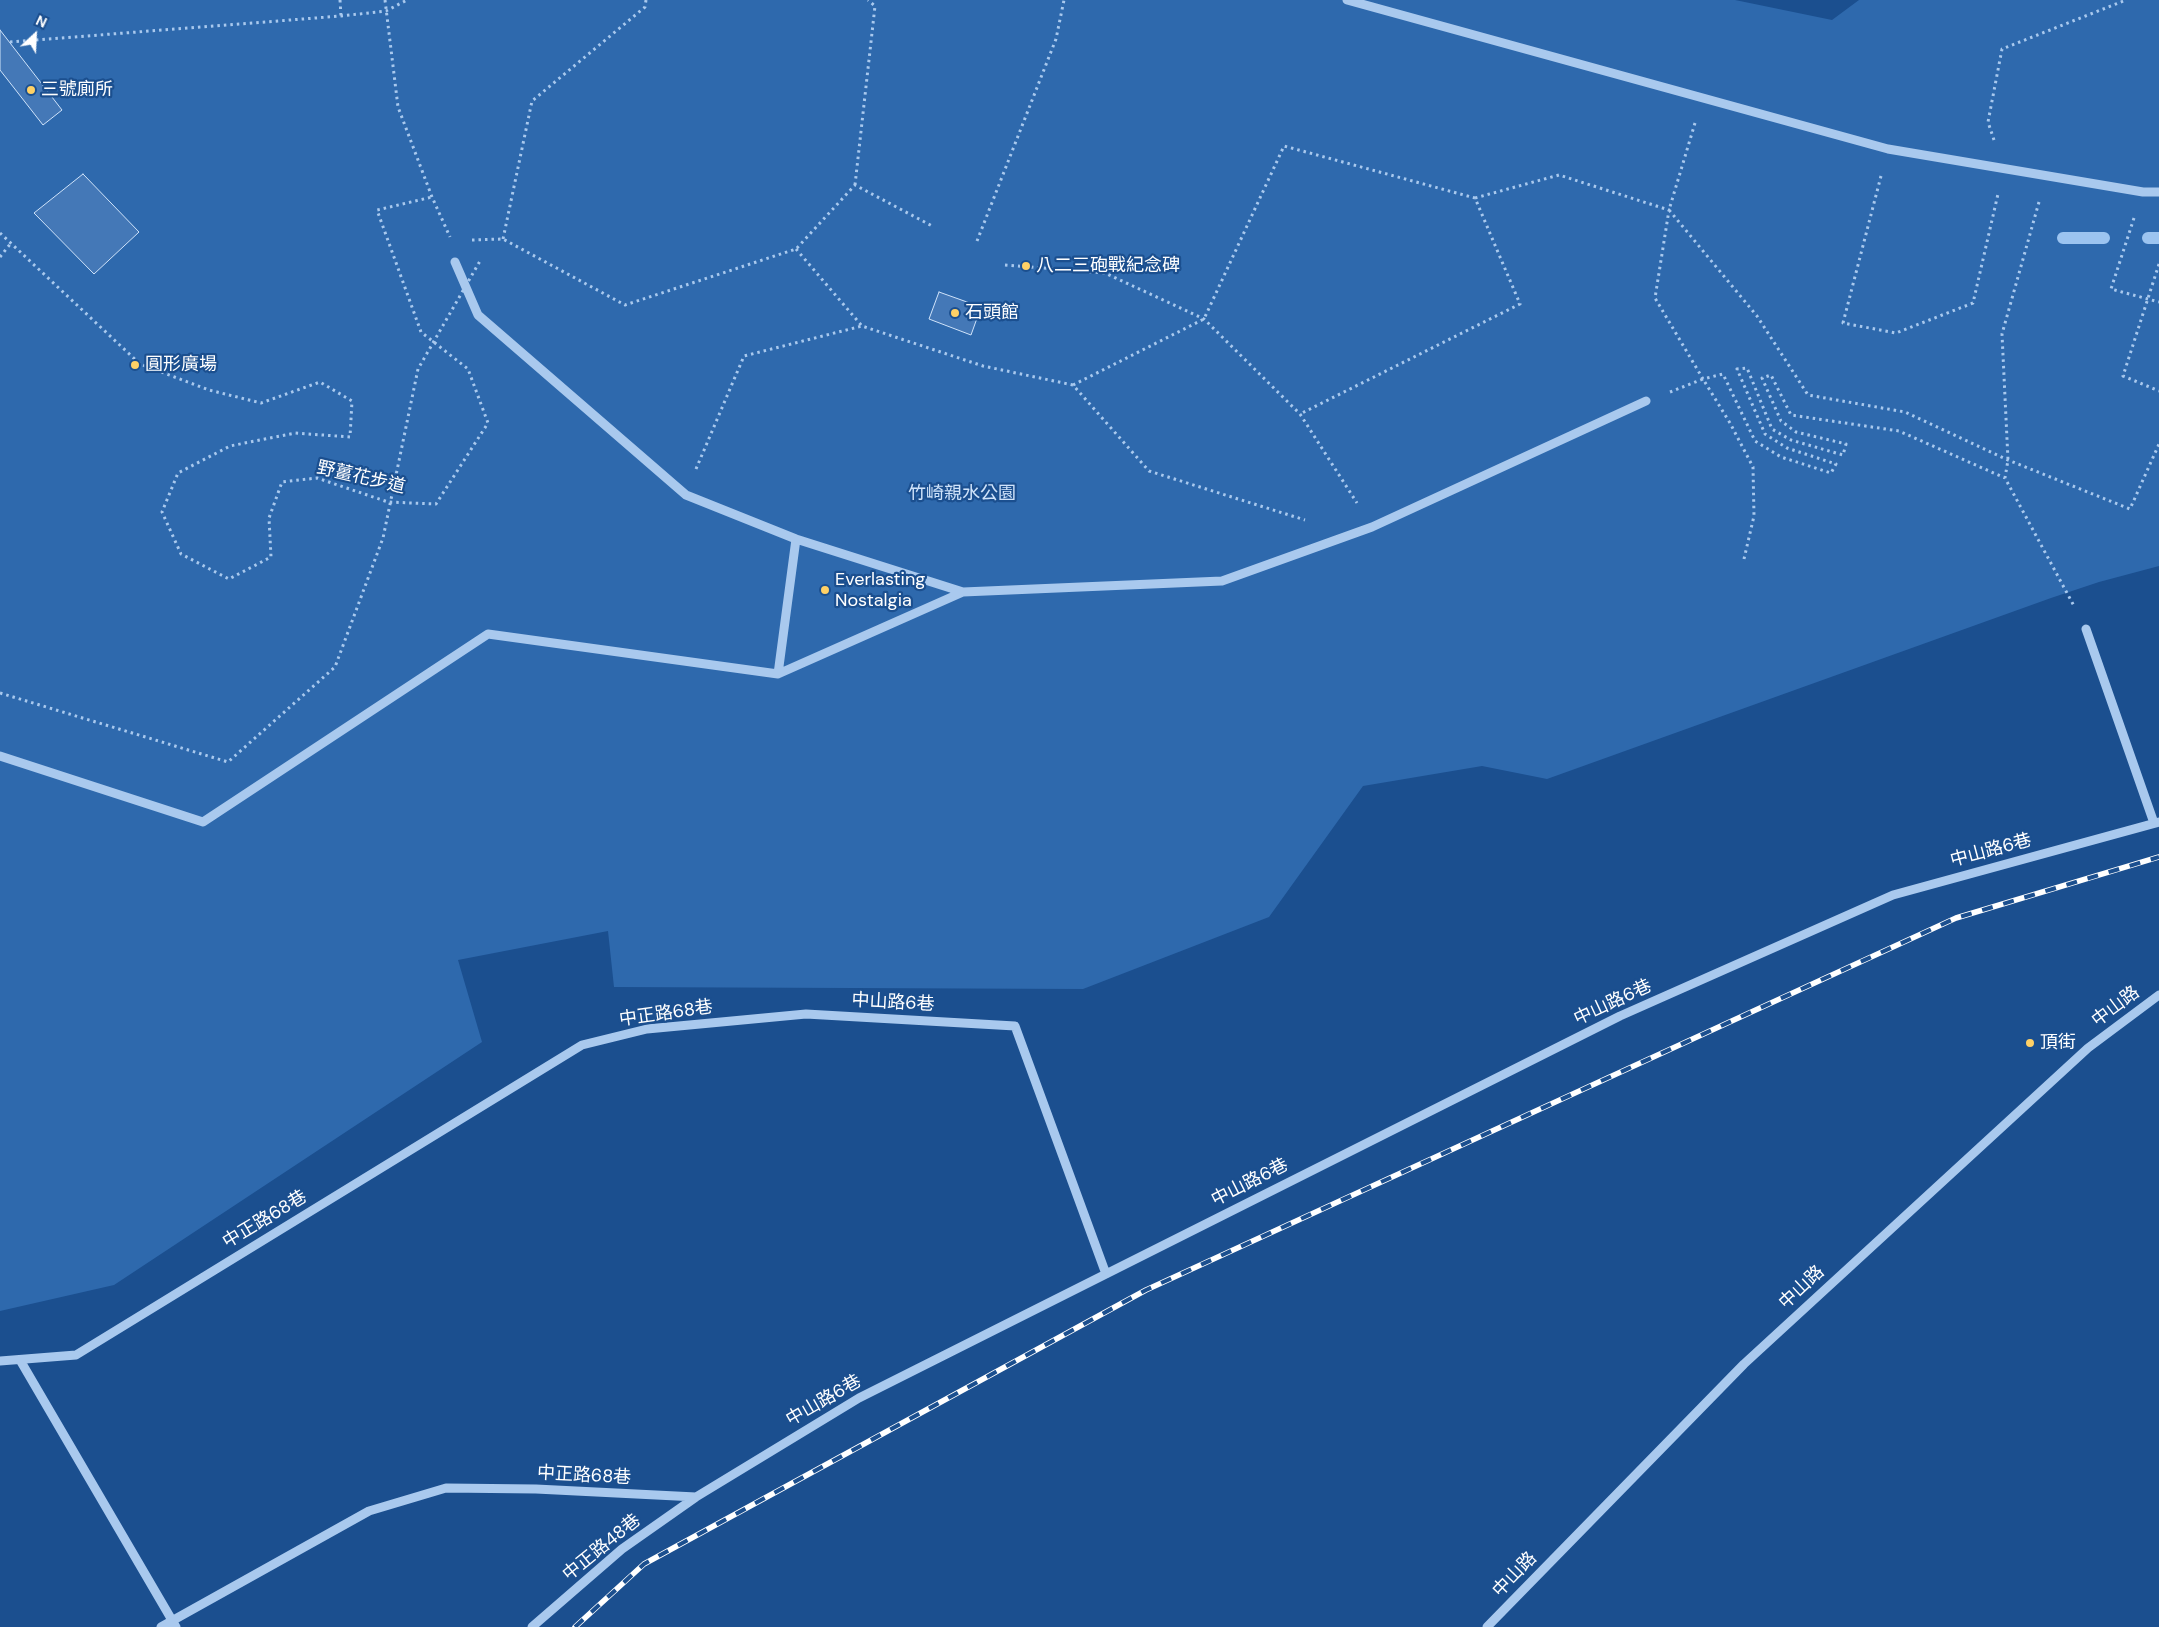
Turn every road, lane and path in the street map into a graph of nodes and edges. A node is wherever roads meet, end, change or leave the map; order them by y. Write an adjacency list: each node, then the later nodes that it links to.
1 (340, 0): 10 (path)
2 (385, 0): 9 (path)
3 (408, 0): 9 (path)
4 (646, 0): 24 (path)
5 (868, 0): 16 (path)
6 (1064, 0): 26 (path)
7 (1347, 0): 12 (street)
8 (2126, 0): 14 (path)
9 (386, 11): 10 (path); 19 (path)
10 (341, 16): 11 (path)
11 (10, 42)
12 (1702, 98): 13 (street); 21 (path)
13 (1888, 149): 14 (street); 14 (path)
14 (2004, 168): 15 (street)
15 (2046, 175): 17 (street); 44 (path)
16 (855, 185): 22 (path); 28 (path)
17 (2143, 192): 18 (street); 34 (path)
18 (2159, 192)
19 (432, 197): 25 (path); 27 (path, 野薑花步道, bridge)
20 (1476, 198): 21 (path); 36 (path); 42 (path)
21 (1669, 210): 38 (path); 44 (path)
22 (934, 227)
23 (0, 233): 27 (path)
24 (503, 239): 25 (path); 28 (path)
25 (451, 241): 31 (path)
26 (977, 241)
27 (10, 243): 29 (path)
28 (796, 249): 37 (path)
29 (0, 256)
30 (480, 261): 54 (path, bridge)
31 (455, 262): 46 (street)
32 (1005, 264): 36 (path)
33 (2159, 264): 34 (path)
34 (2147, 299): 35 (path); 40 (path)
35 (2159, 302)
36 (1204, 319): 39 (path); 42 (path)
37 (862, 326): 39 (path); 46 (path)
38 (1703, 379): 41 (path); 45 (path); 50 (path)
39 (1073, 385): 48 (path)
40 (2159, 391)
41 (1646, 401): 47 (street)
42 (1300, 414): 47 (path)
43 (2159, 444): 44 (path)
44 (2008, 460): 45 (path)
45 (2005, 478): 52 (path)
46 (686, 495): 49 (street)
47 (1372, 527): 48 (street)
48 (1351, 535): 51 (street)
49 (796, 540): 51 (street); 53 (street)
50 (1744, 558)
51 (962, 592): 53 (street)
52 (2086, 629): 56 (street)
53 (778, 674): 55 (street)
54 (0, 693)
55 (0, 756)
56 (2156, 822): 59 (street, 中山路6巷)
57 (2159, 995): 66 (street, 中山路)
58 (806, 1014): 59 (street, 中山路6巷); 60 (street, 中正路68巷)
59 (1106, 1274): 62 (street, 中山路6巷)
60 (20, 1360): 61 (street, 中正路68巷); 63 (street)
61 (0, 1361)
62 (696, 1497): 63 (street, 中正路68巷); 65 (street, 中正路48巷)
63 (174, 1624): 64 (street, 中正路68巷)
64 (162, 1627)
65 (532, 1627)
66 (1487, 1627)

